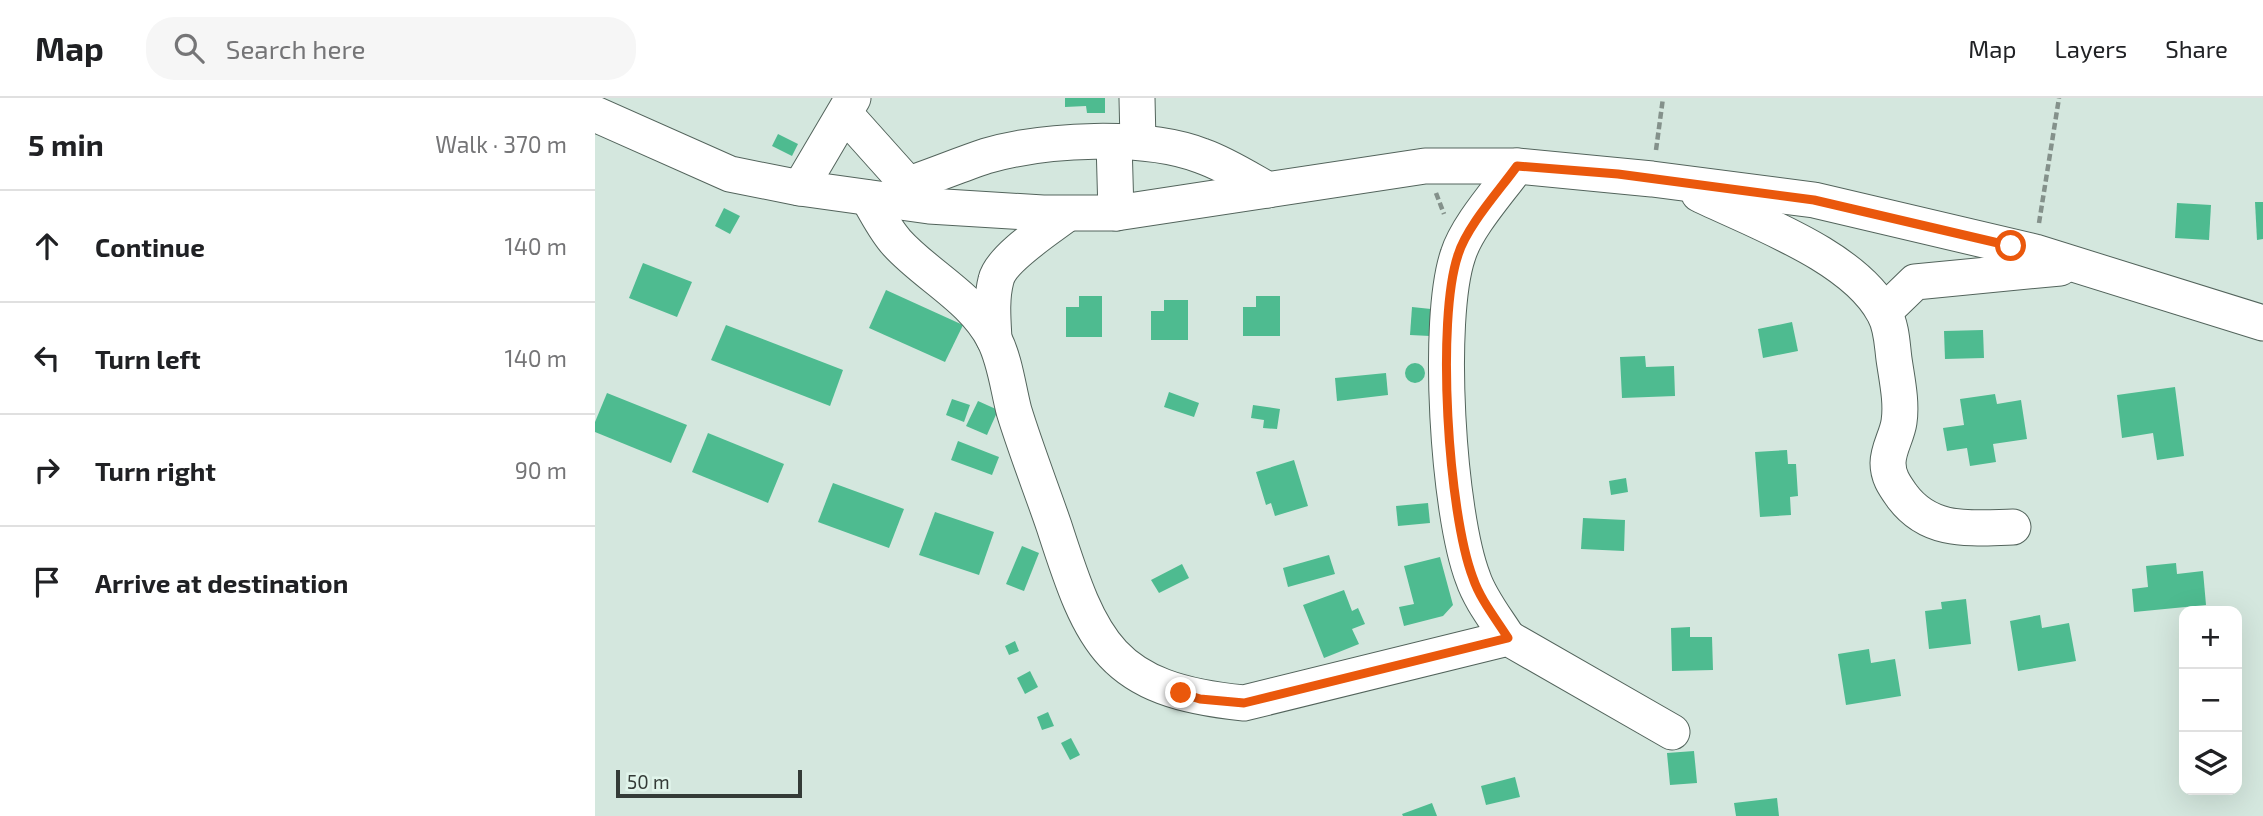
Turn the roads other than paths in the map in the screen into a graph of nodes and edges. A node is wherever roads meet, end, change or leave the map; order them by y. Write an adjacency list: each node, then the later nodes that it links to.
1 (1137, 98): 4 (street)
2 (849, 106): 7 (street); 9 (street)
3 (595, 114): 7 (street)
4 (1126, 142): 8 (street); 9 (street); 11 (street)
5 (1517, 166): 6 (street); 8 (street); 18 (street)
6 (1663, 180): 13 (street); 14 (street)
7 (800, 188): 10 (street)
8 (1268, 190): 11 (street)
9 (918, 196): 10 (street); 12 (street)
10 (868, 198): 16 (street)
11 (1115, 213): 12 (street)
12 (1067, 214): 16 (street)
13 (2081, 266): 14 (street); 15 (street)
14 (1884, 312): 17 (street)
15 (2263, 324)
16 (994, 340): 18 (street)
17 (2013, 527)
18 (1508, 638): 19 (street)
19 (1671, 732)

